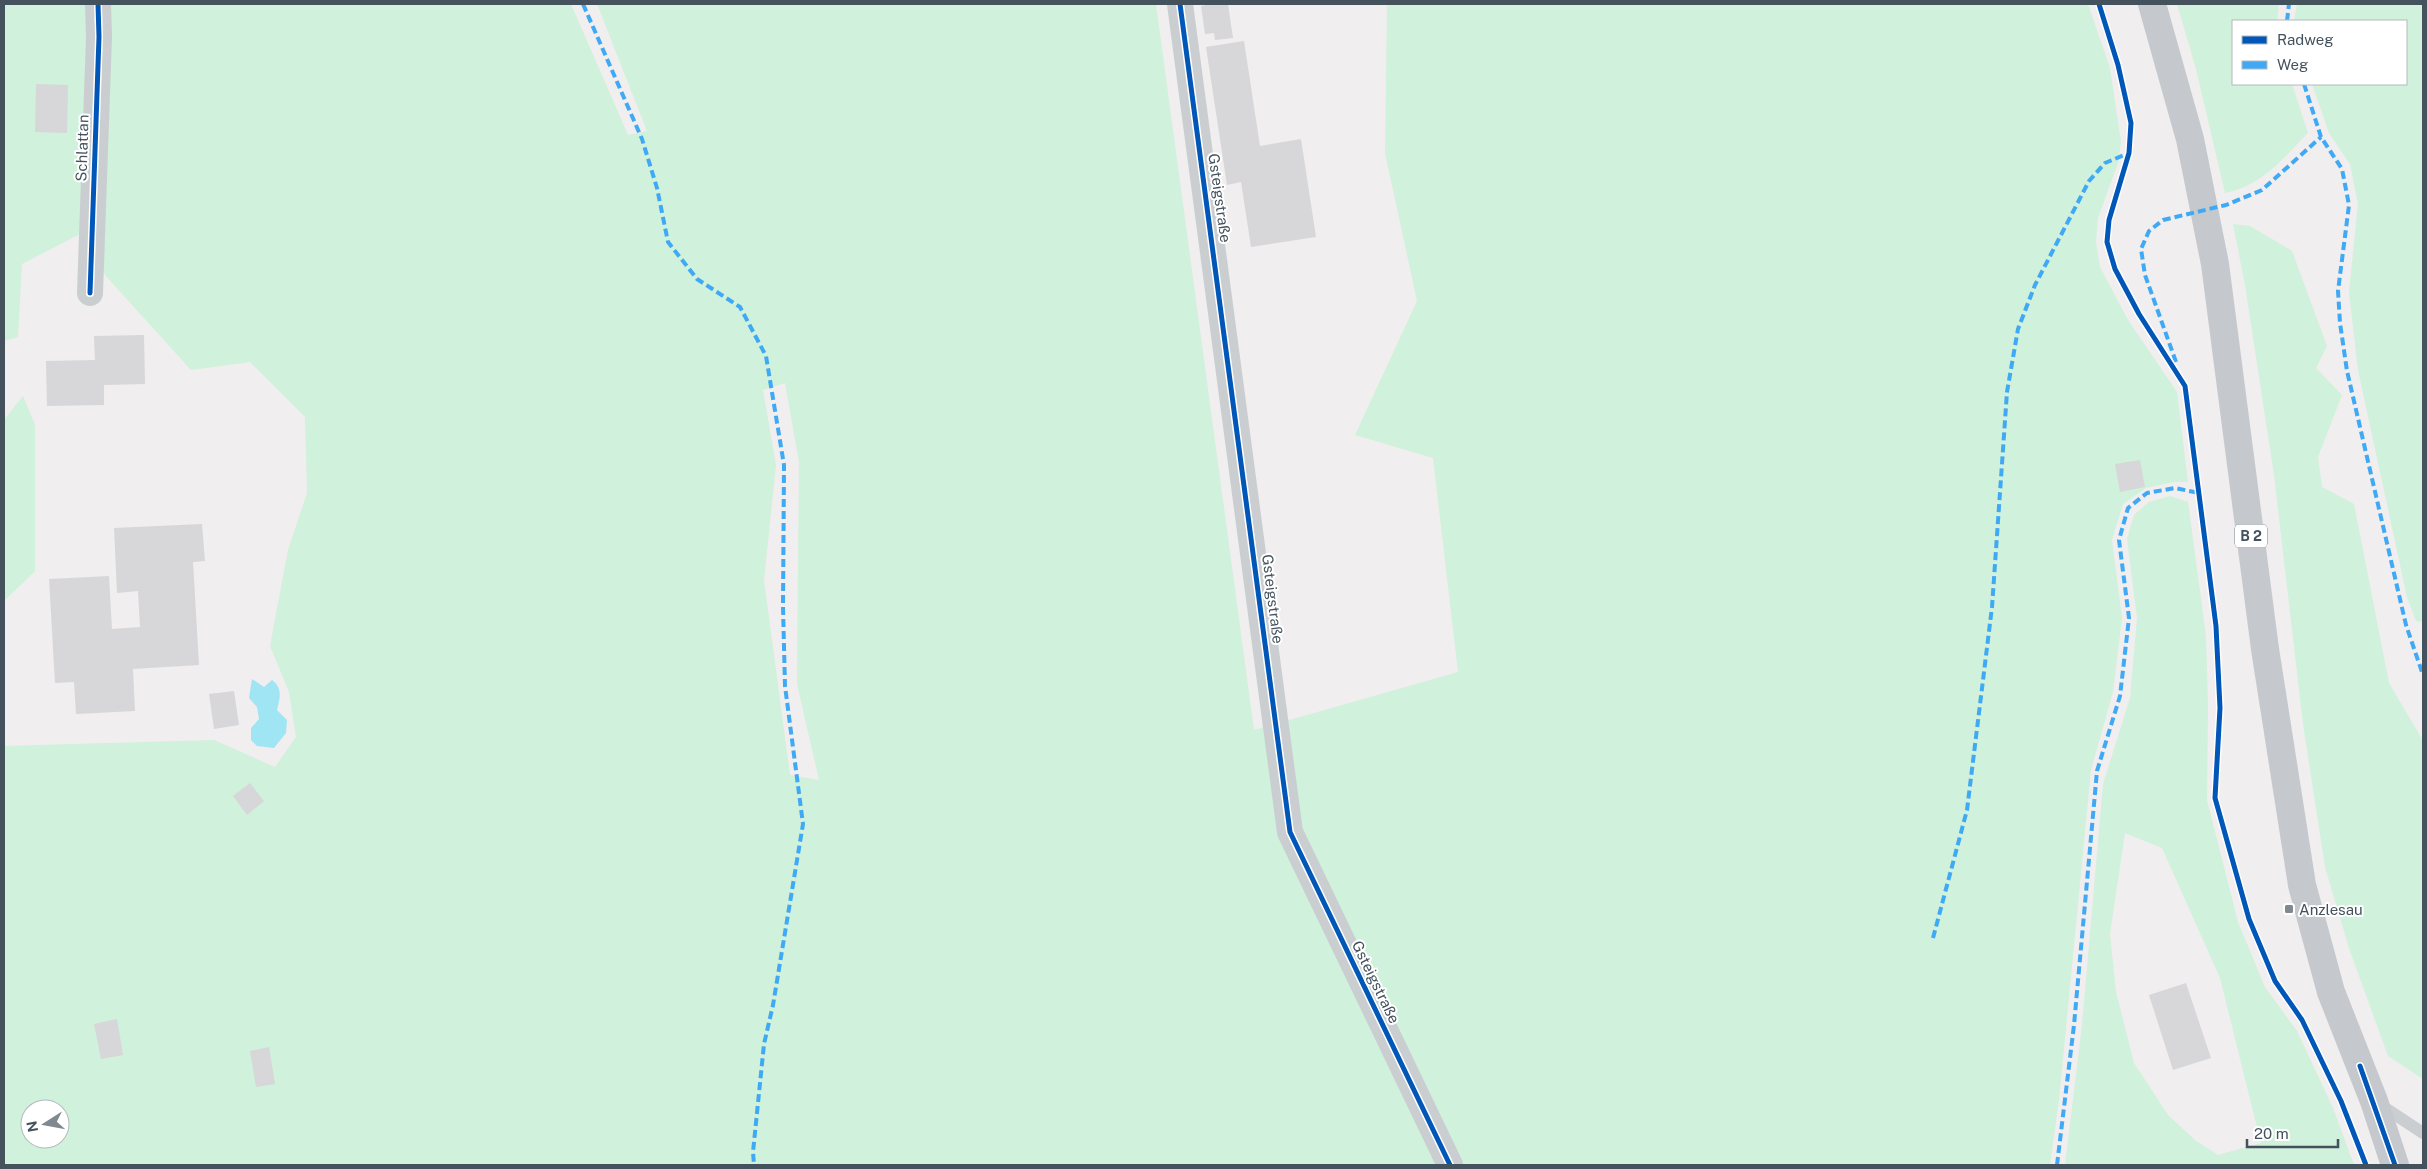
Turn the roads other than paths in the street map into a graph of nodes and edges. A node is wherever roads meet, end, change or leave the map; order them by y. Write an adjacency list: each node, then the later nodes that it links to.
1 (98, 4): 4 (street, Schlattan)
2 (1180, 4): 7 (street, Gsteigstraße)
3 (2152, 4): 5 (main road, B 2)
4 (90, 293)
5 (2374, 1101): 6 (lane); 8 (main road, B 2)
6 (2423, 1133)
7 (1450, 1165)
8 (2395, 1165)

